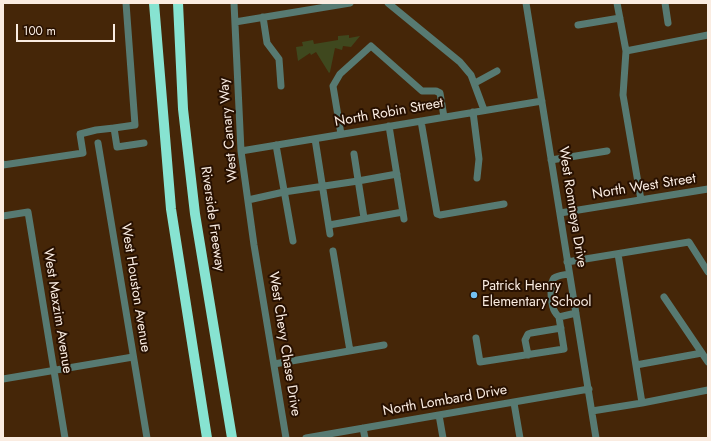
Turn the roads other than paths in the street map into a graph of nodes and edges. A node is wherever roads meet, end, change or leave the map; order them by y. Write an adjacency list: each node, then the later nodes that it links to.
1 (126, 3): 26 (street)
2 (178, 3): 83 (highway, Riverside Freeway)
3 (234, 3): 12 (street, West Canary Way)
4 (350, 3): 10 (street)
5 (388, 3): 18 (street)
6 (526, 3): 20 (street, West Romneya Drive)
7 (616, 3): 11 (street)
8 (665, 3): 13 (street)
9 (154, 6): 82 (highway)
10 (263, 17): 12 (street); 19 (street)
11 (620, 18): 14 (street); 16 (street)
12 (235, 22): 32 (street, West Canary Way)
13 (668, 23)
14 (578, 25)
15 (708, 35): 16 (street)
16 (626, 51): 44 (street)
17 (497, 71): 18 (street)
18 (475, 83): 21 (street)
19 (281, 86)
20 (542, 101): 21 (street, North Robin Street); 35 (street, West Romneya Drive)
21 (484, 110): 22 (street, North Robin Street)
22 (473, 112): 23 (street, North Robin Street); 38 (street)
23 (444, 117): 24 (street, North Robin Street); 27 (street)
24 (422, 121): 25 (street, North Robin Street); 45 (street)
25 (389, 126): 27 (street, North Robin Street); 37 (street)
26 (114, 128): 30 (street); 36 (street)
27 (341, 134): 28 (street, North Robin Street)
28 (315, 139): 31 (street, North Robin Street); 40 (street)
29 (98, 143): 67 (street, West Houston Avenue)
30 (144, 143)
31 (276, 145): 32 (street, North Robin Street); 42 (street)
32 (242, 151): 43 (street, West Canary Way)
33 (607, 151): 35 (street)
34 (354, 154): 39 (street)
35 (551, 160): 46 (street, West Romneya Drive)
36 (3, 164)
37 (397, 174): 39 (street); 48 (street)
38 (478, 178)
39 (358, 181): 40 (street); 48 (street)
40 (323, 187): 42 (street); 49 (street)
41 (708, 189): 44 (street, North West Street)
42 (284, 192): 43 (street); 51 (street)
43 (248, 200): 54 (street, West Canary Way)
44 (641, 200): 46 (street, North West Street)
45 (504, 204)
46 (560, 213): 55 (street, West Romneya Drive)
47 (3, 216): 71 (street, West Maxzim Avenue)
48 (364, 218): 49 (street)
49 (329, 225): 50 (street)
50 (330, 234)
51 (293, 241)
52 (333, 251): 64 (street)
53 (618, 254): 55 (street); 56 (street); 70 (street)
54 (256, 255): 69 (street, West Chevy Chase Drive)
55 (567, 262): 57 (street, West Romneya Drive)
56 (708, 272)
57 (569, 274): 59 (street, West Romneya Drive); 60 (street)
58 (664, 298): 65 (street)
59 (576, 313): 60 (street); 73 (street, West Romneya Drive)
60 (559, 317): 61 (street)
61 (561, 328): 66 (street); 66 (street)
62 (476, 338): 66 (street)
63 (384, 345): 64 (street)
64 (350, 351): 69 (street)
65 (702, 353): 68 (street); 70 (street)
66 (528, 355)
67 (134, 357): 71 (street); 81 (street, West Houston Avenue)
68 (708, 362)
69 (274, 364): 84 (street, West Chevy Chase Drive)
70 (636, 365): 75 (street)
71 (54, 371): 72 (street); 80 (street, West Maxzim Avenue)
72 (3, 379)
73 (589, 389): 76 (street, North Lombard Drive); 77 (street, West Romneya Drive)
74 (707, 390): 75 (street)
75 (642, 402): 77 (street)
76 (514, 403): 78 (street, North Lombard Drive); 88 (street)
77 (592, 411): 89 (street, West Romneya Drive)
78 (439, 415): 79 (street, North Lombard Drive); 87 (street)
79 (363, 428): 85 (street, North Lombard Drive); 86 (street)
80 (66, 438)
81 (147, 438)
82 (207, 438)
83 (232, 438)
84 (286, 438)
85 (306, 438)
86 (365, 438)
87 (442, 438)
88 (520, 438)
89 (596, 438)

